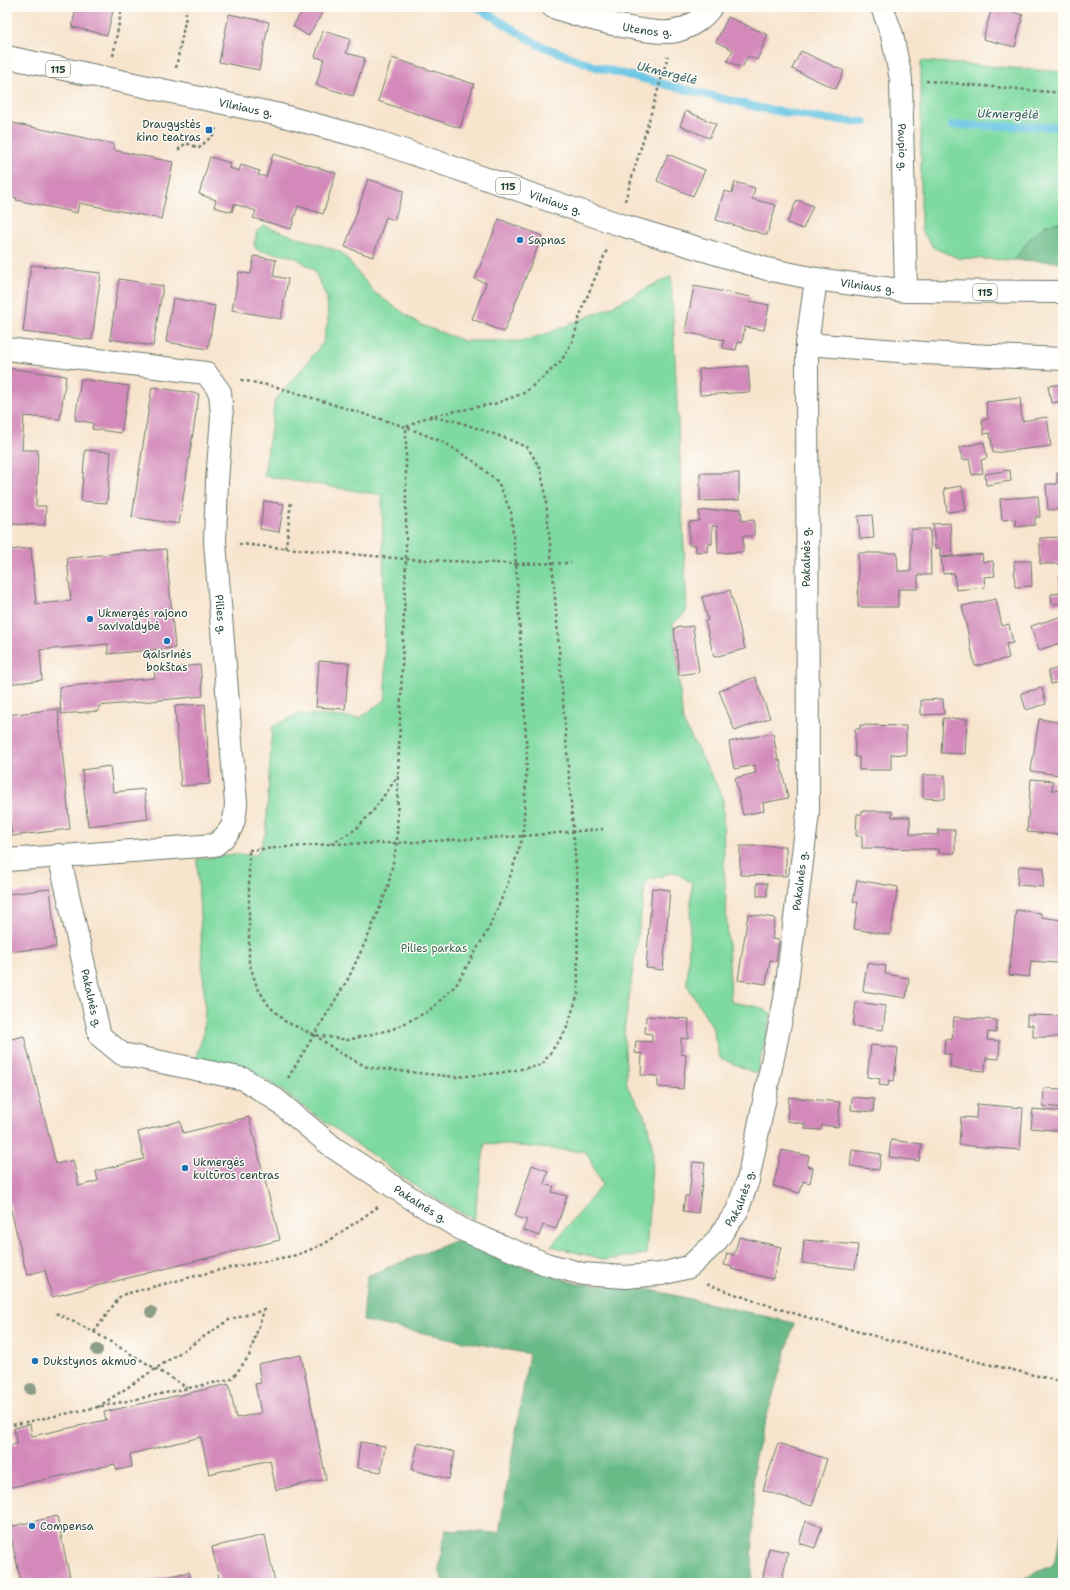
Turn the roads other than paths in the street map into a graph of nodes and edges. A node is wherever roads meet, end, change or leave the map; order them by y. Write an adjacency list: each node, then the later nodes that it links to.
1 (553, 7): 2 (street, Utenos g.)
2 (711, 7)
3 (882, 7): 6 (street, Paupio g.)
4 (7, 58): 5 (street, Vilniaus g. / 115)
5 (816, 279): 6 (street, Vilniaus g. / 115); 8 (street, Pakalnės g.)
6 (906, 291): 7 (street, Vilniaus g. / 115)
7 (1063, 292)
8 (807, 344): 10 (street); 11 (street, Pakalnės g.)
9 (7, 349): 11 (street, Pilies g.)
10 (1063, 359)
11 (59, 855): 12 (street)
12 (7, 860)

